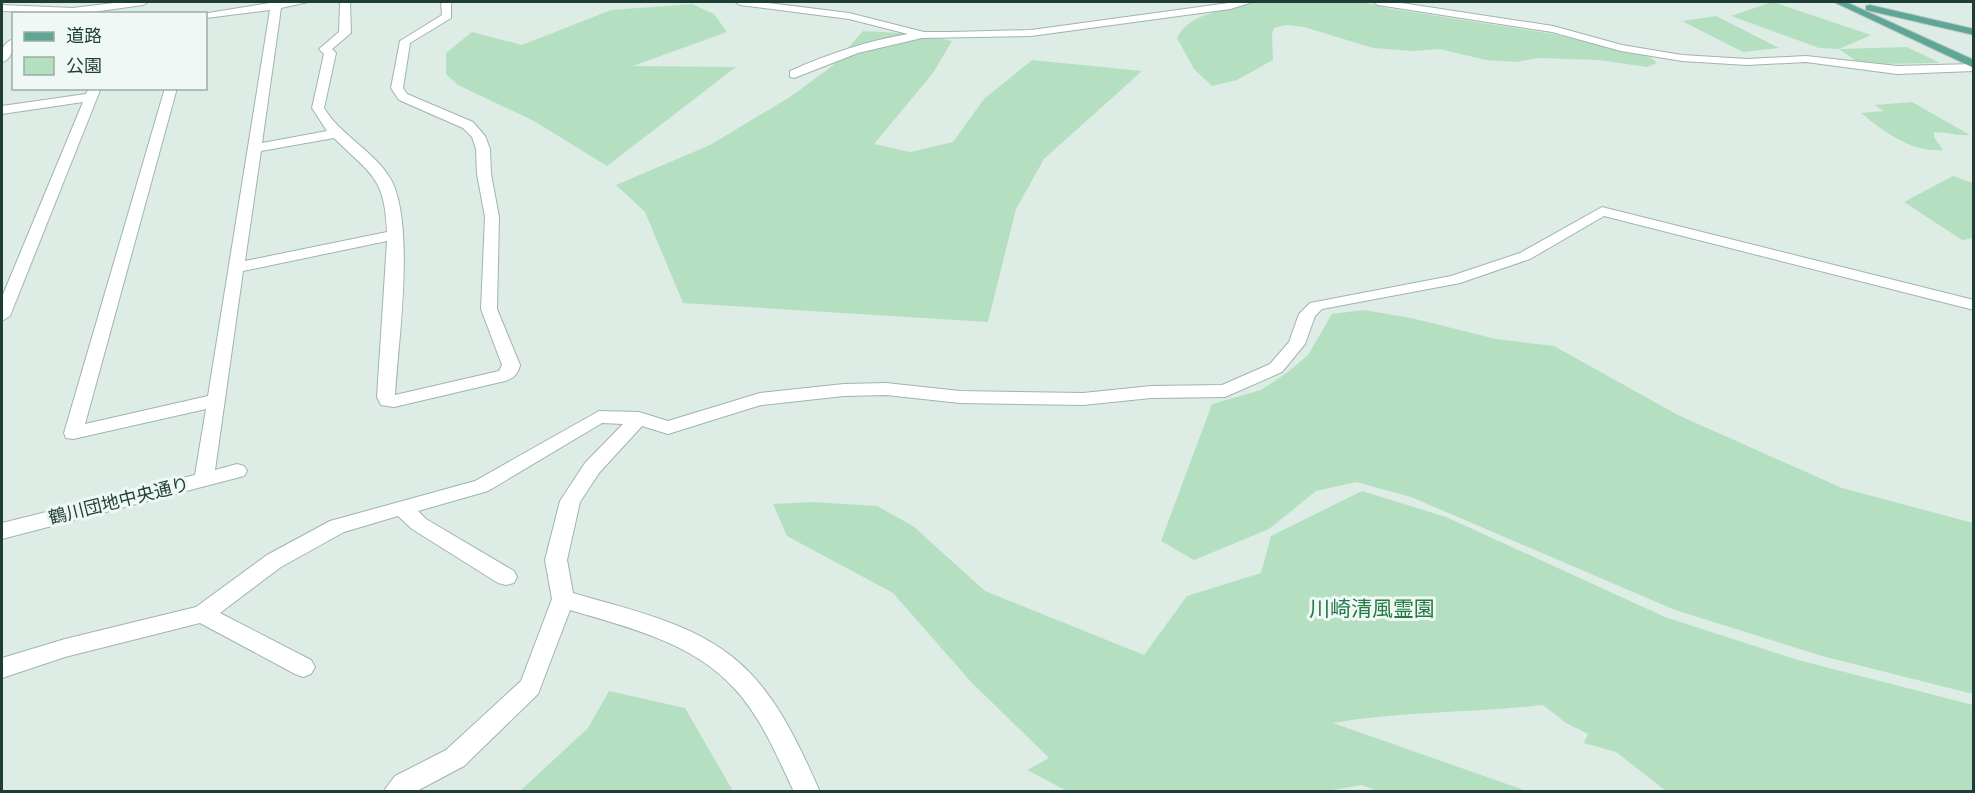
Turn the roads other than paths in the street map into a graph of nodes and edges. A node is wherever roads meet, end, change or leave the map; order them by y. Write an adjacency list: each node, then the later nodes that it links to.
1 (34, 2): 13 (street)
2 (143, 2): 11 (street)
3 (303, 2): 10 (street)
4 (345, 2): 29 (street)
5 (446, 2): 31 (street)
6 (740, 2): 19 (street)
7 (1248, 2): 19 (street)
8 (1378, 2): 22 (street)
9 (1839, 2): 14 (main road)
10 (276, 5): 17 (street); 30 (street)
11 (130, 6): 16 (street)
12 (2, 8): 13 (street)
13 (21, 8): 15 (street); 16 (street)
14 (1856, 9): 18 (main road); 23 (main road)
15 (13, 12)
16 (71, 12)
17 (207, 15)
18 (1974, 32)
19 (924, 35): 25 (street)
20 (12, 43): 21 (street)
21 (2, 59)
22 (1780, 60): 23 (street); 24 (street)
23 (1974, 66)
24 (1798, 68)
25 (794, 74)
26 (170, 90): 35 (street)
27 (93, 93): 28 (street); 34 (street)
28 (2, 110)
29 (335, 134): 30 (street); 31 (street)
30 (254, 148): 32 (street)
31 (395, 234): 32 (street)
32 (238, 267): 35 (street)
33 (1974, 304): 36 (street)
34 (2, 316)
35 (217, 400): 38 (street)
36 (639, 418): 39 (street); 42 (street)
37 (237, 471): 38 (street, 鶴川団地中央通り)
38 (204, 479): 40 (street, 鶴川団地中央通り)
39 (401, 507): 41 (street); 43 (street)
40 (2, 531)
41 (506, 577)
42 (563, 598): 46 (street); 47 (street)
43 (202, 614): 44 (street); 45 (street)
44 (303, 667)
45 (2, 668)
46 (396, 792)
47 (807, 792)

